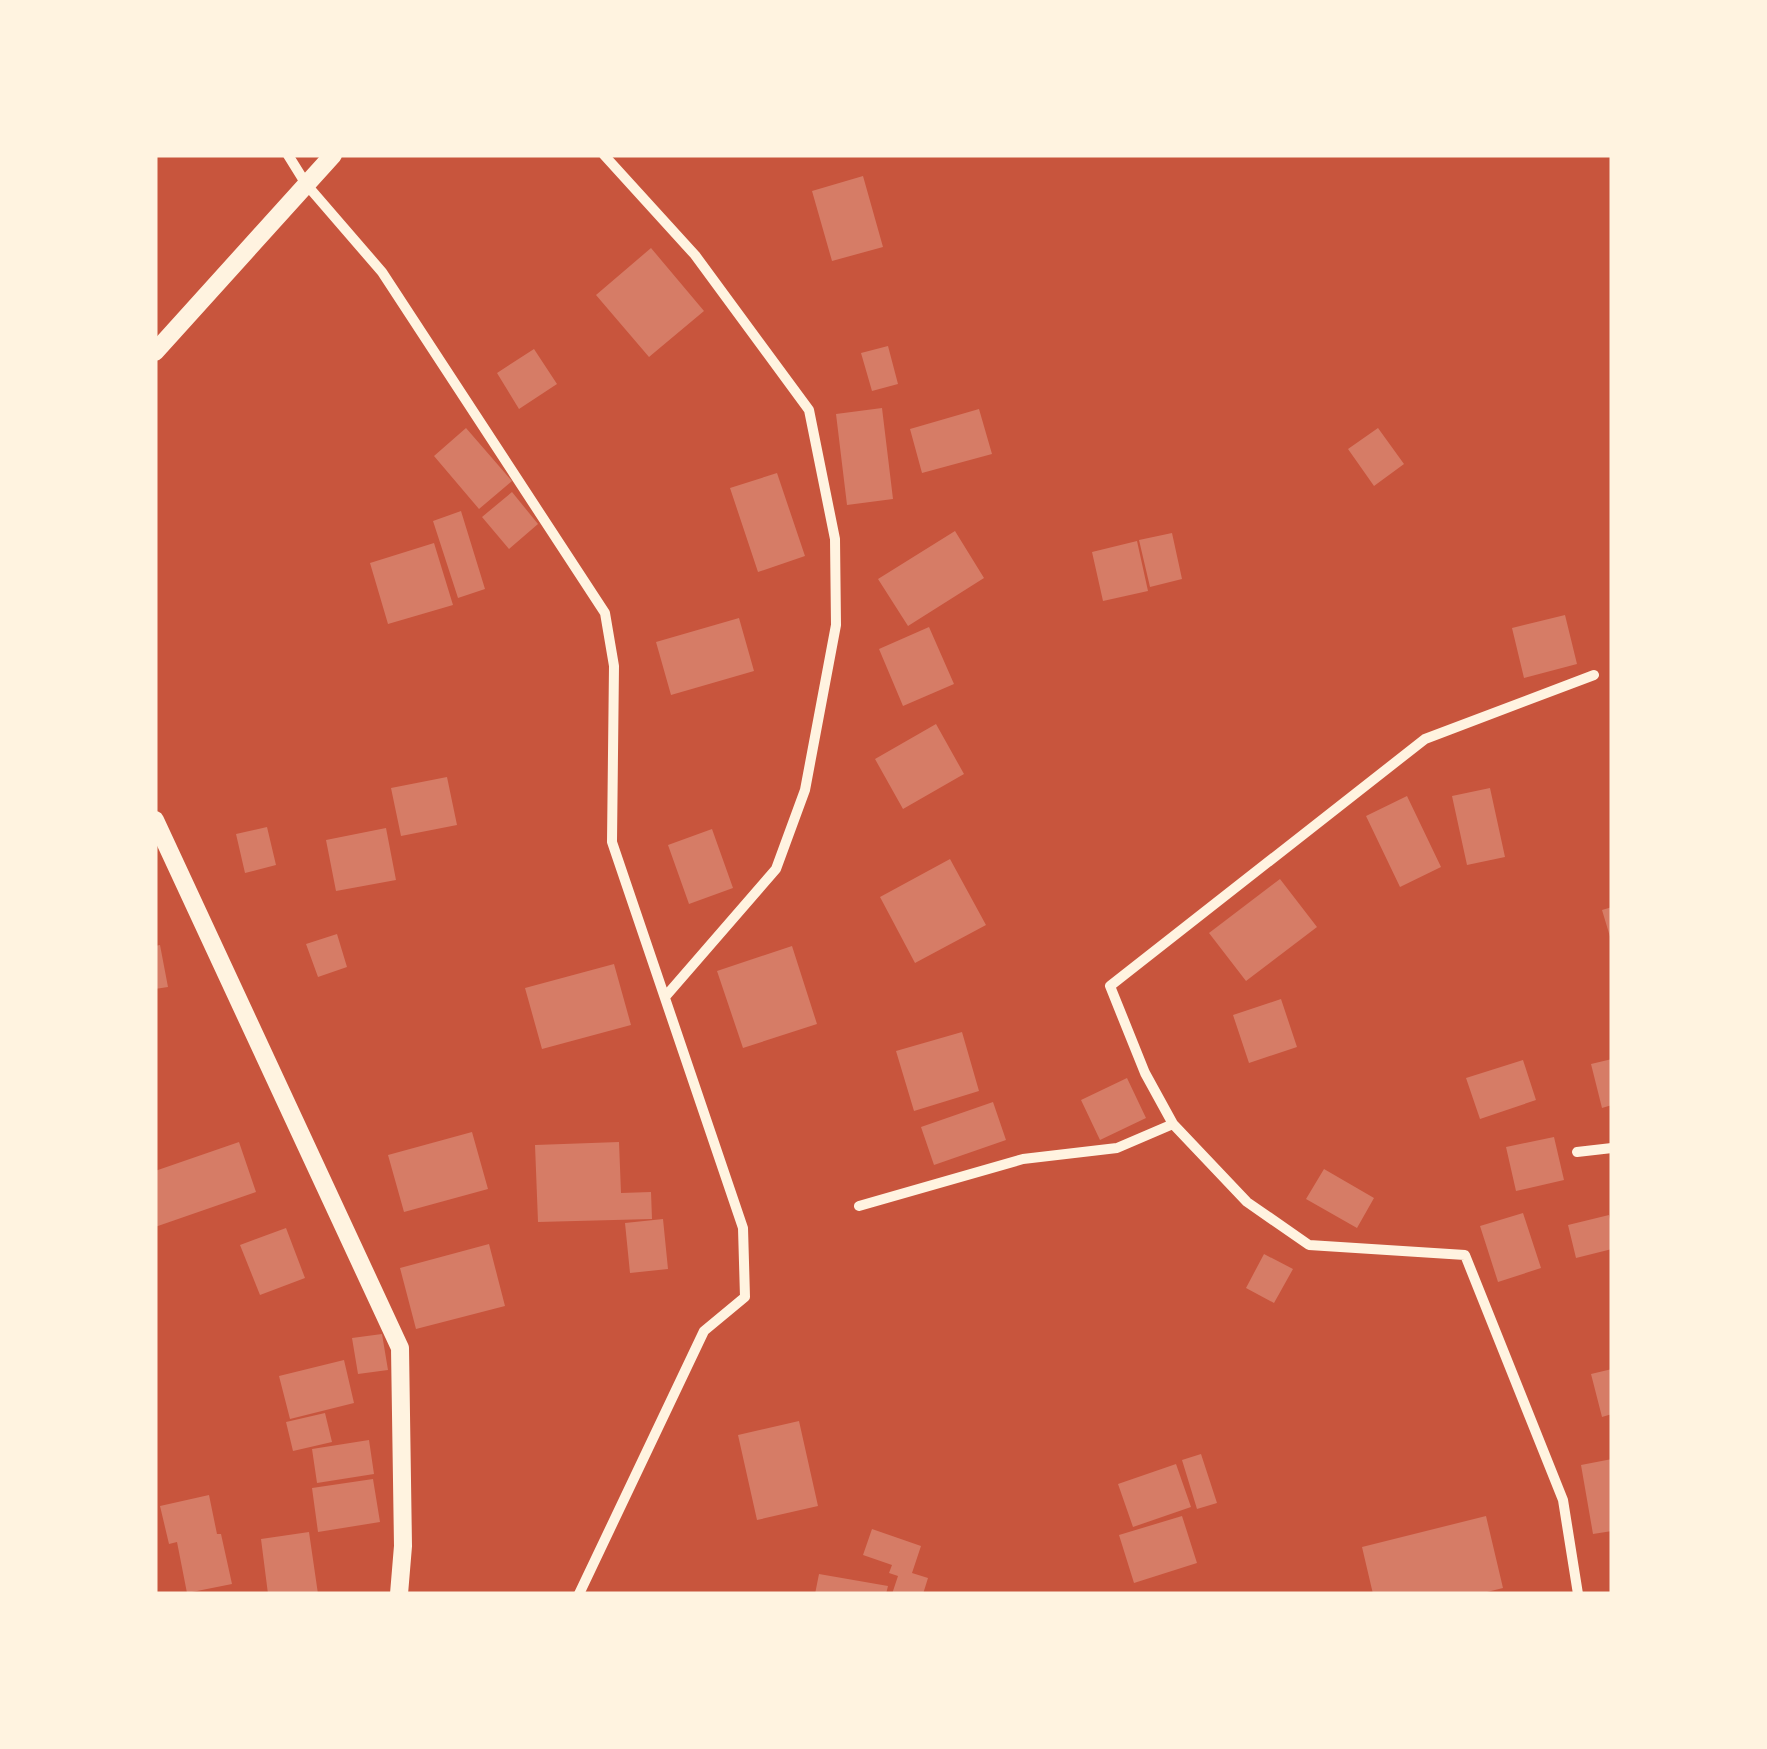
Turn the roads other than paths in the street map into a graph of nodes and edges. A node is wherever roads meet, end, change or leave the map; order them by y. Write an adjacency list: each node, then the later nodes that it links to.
1 (288, 155): 4 (street)
2 (333, 155): 4 (street)
3 (604, 155): 8 (street)
4 (306, 184): 5 (street); 8 (street)
5 (155, 352)
6 (1594, 675): 9 (street)
7 (155, 820): 13 (street)
8 (665, 997): 14 (street)
9 (1173, 1124): 12 (street); 15 (street)
10 (1612, 1148): 11 (street)
11 (1578, 1152)
12 (859, 1206)
13 (398, 1594)
14 (580, 1594)
15 (1578, 1594)

